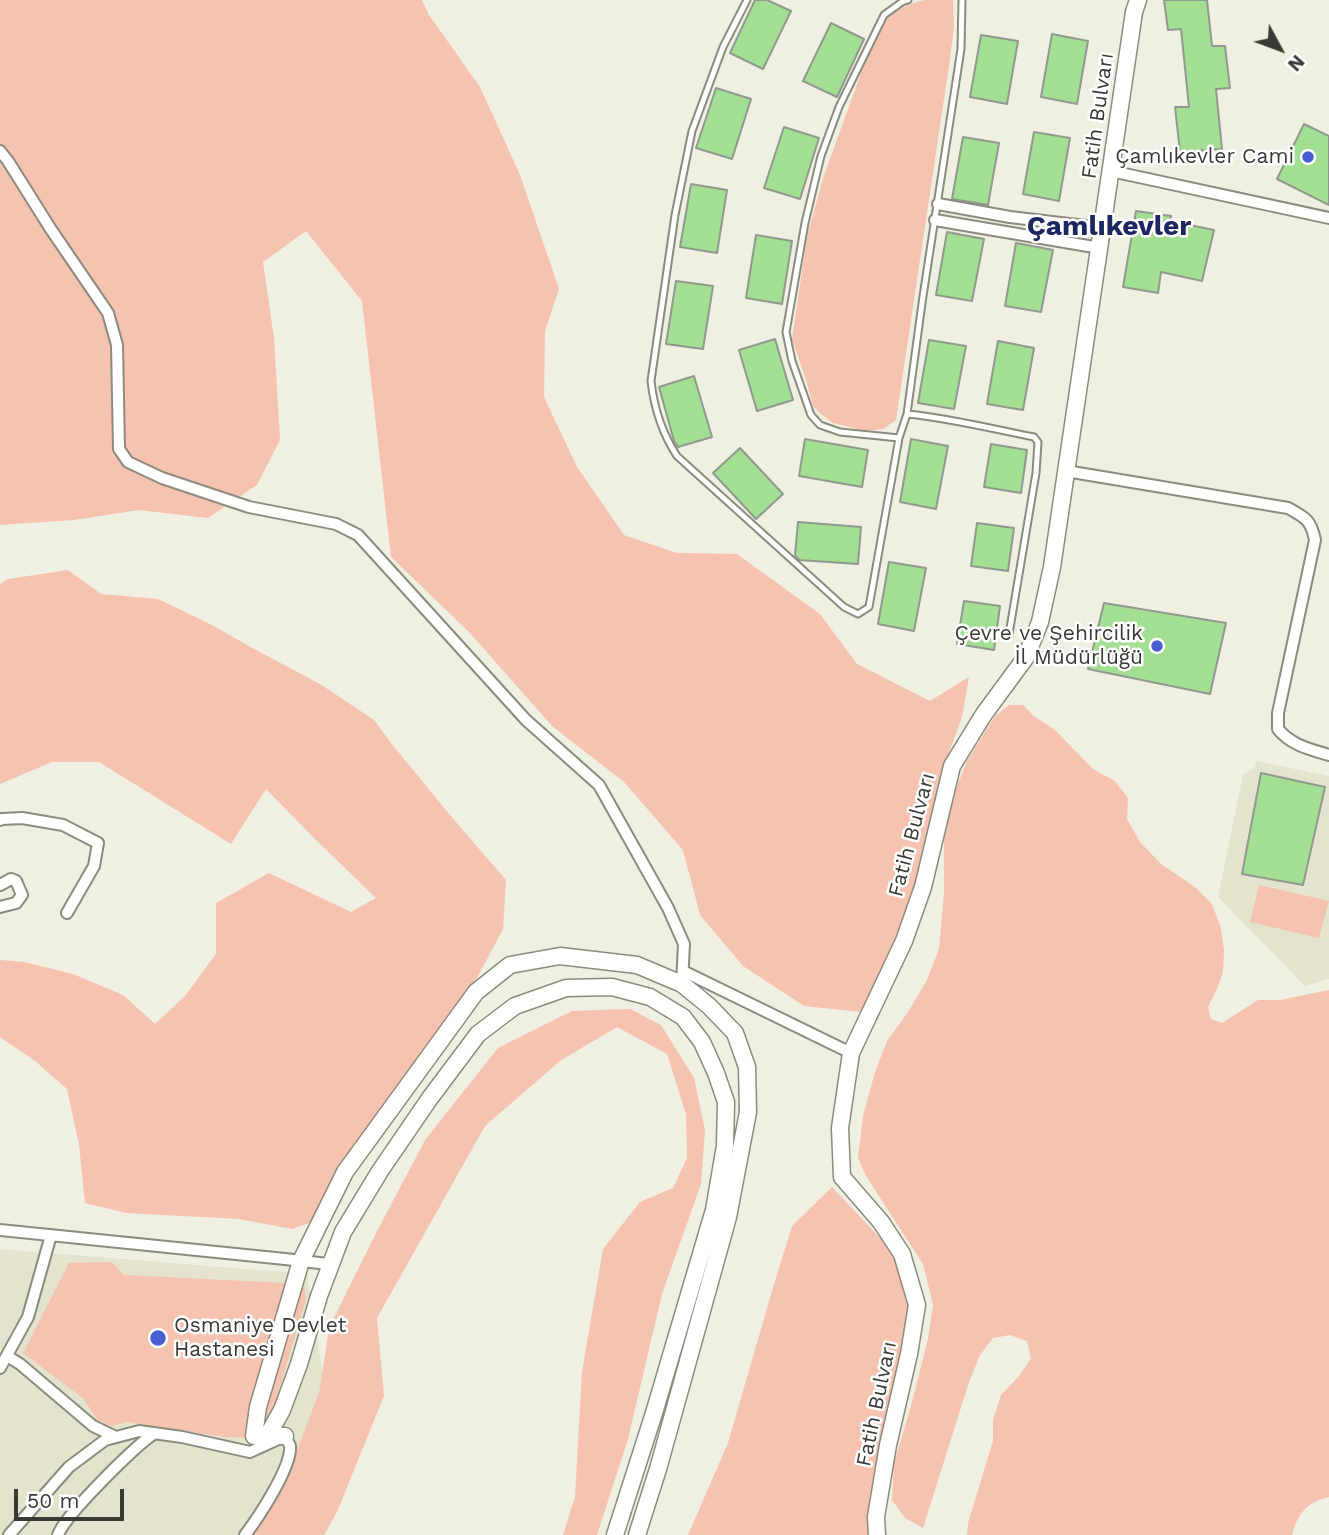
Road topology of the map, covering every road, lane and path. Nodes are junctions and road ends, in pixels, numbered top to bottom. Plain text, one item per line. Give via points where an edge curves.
1 (747, 0) edge
2 (908, 0) edge
3 (962, 0) edge
4 (1134, 4) edge
5 (0, 151) edge
6 (1111, 171) junction
7 (938, 204) junction
8 (1329, 218) edge
9 (934, 220) junction
10 (1103, 228) junction
11 (1100, 248) junction
12 (907, 414) junction
13 (899, 439) junction
14 (1066, 471) junction
15 (1009, 634) dead end
16 (1329, 755) edge
17 (0, 820) edge
18 (0, 885) edge
19 (0, 907) edge
20 (67, 913) dead end
21 (682, 977) junction
22 (851, 1053) junction
23 (0, 1230) edge
24 (51, 1235) junction
25 (301, 1261) junction
26 (329, 1269) junction
27 (7, 1356) junction
28 (0, 1368) edge
29 (155, 1433) junction
30 (285, 1436) junction
31 (116, 1437) junction
32 (19, 1523) junction
33 (9, 1535) edge
34 (25, 1535) edge
35 (58, 1535) edge
36 (245, 1535) edge
37 (615, 1535) edge
38 (637, 1535) edge
39 (877, 1535) edge

1 - 13 lane via 723,47 692,131 651,381 654,406 677,456 844,607 858,614 869,607
2 - 13 lane via 884,15 839,107 805,223 786,332 811,415 820,425
3 - 7 lane via 961,49
4 - 6 street, Fatih Bulvarı
5 - 21 street via 108,313 117,345 119,449 128,462 249,507 336,524 358,535 526,720 599,785 684,944
6 - 8 street
6 - 10 street, Fatih Bulvarı
7 - 9 lane
7 - 10 street
9 - 11 street
9 - 12 lane
10 - 11 street, Fatih Bulvarı
11 - 14 street, Fatih Bulvarı
12 - 13 lane
12 - 15 lane via 936,416 1038,442
14 - 16 street via 1289,508 1305,517 1315,540 1278,729 1287,740
14 - 22 street, Fatih Bulvarı via 1040,622 1026,657 952,766 923,887 904,941
17 - 20 street via 22,818 63,825 98,843 94,866
18 - 19 street via 16,881 22,895 16,903
21 - 22 street
21 - 25 street via 637,965 559,956 510,965 476,992 345,1172
21 - 38 street via 735,1033 747,1067 748,1112 728,1217
22 - 39 street, Fatih Bulvarı via 841,1128 842,1177 902,1254 917,1306 888,1445
23 - 24 street
24 - 25 street
24 - 27 street via 28,1317
25 - 26 street via 328,1264
25 - 30 street via 258,1407 254,1436
26 - 30 street via 299,1364 268,1435
26 - 37 street via 343,1233 430,1098 478,1034 515,1006 566,988 612,987 650,997 683,1017 702,1042 726,1102 725,1146 714,1210
27 - 28 street
27 - 31 street via 93,1426
29 - 30 street via 250,1452
29 - 31 street via 139,1431
29 - 35 street via 110,1473
30 - 36 street via 290,1444 287,1465
31 - 32 street via 69,1467
32 - 33 street
32 - 34 street

